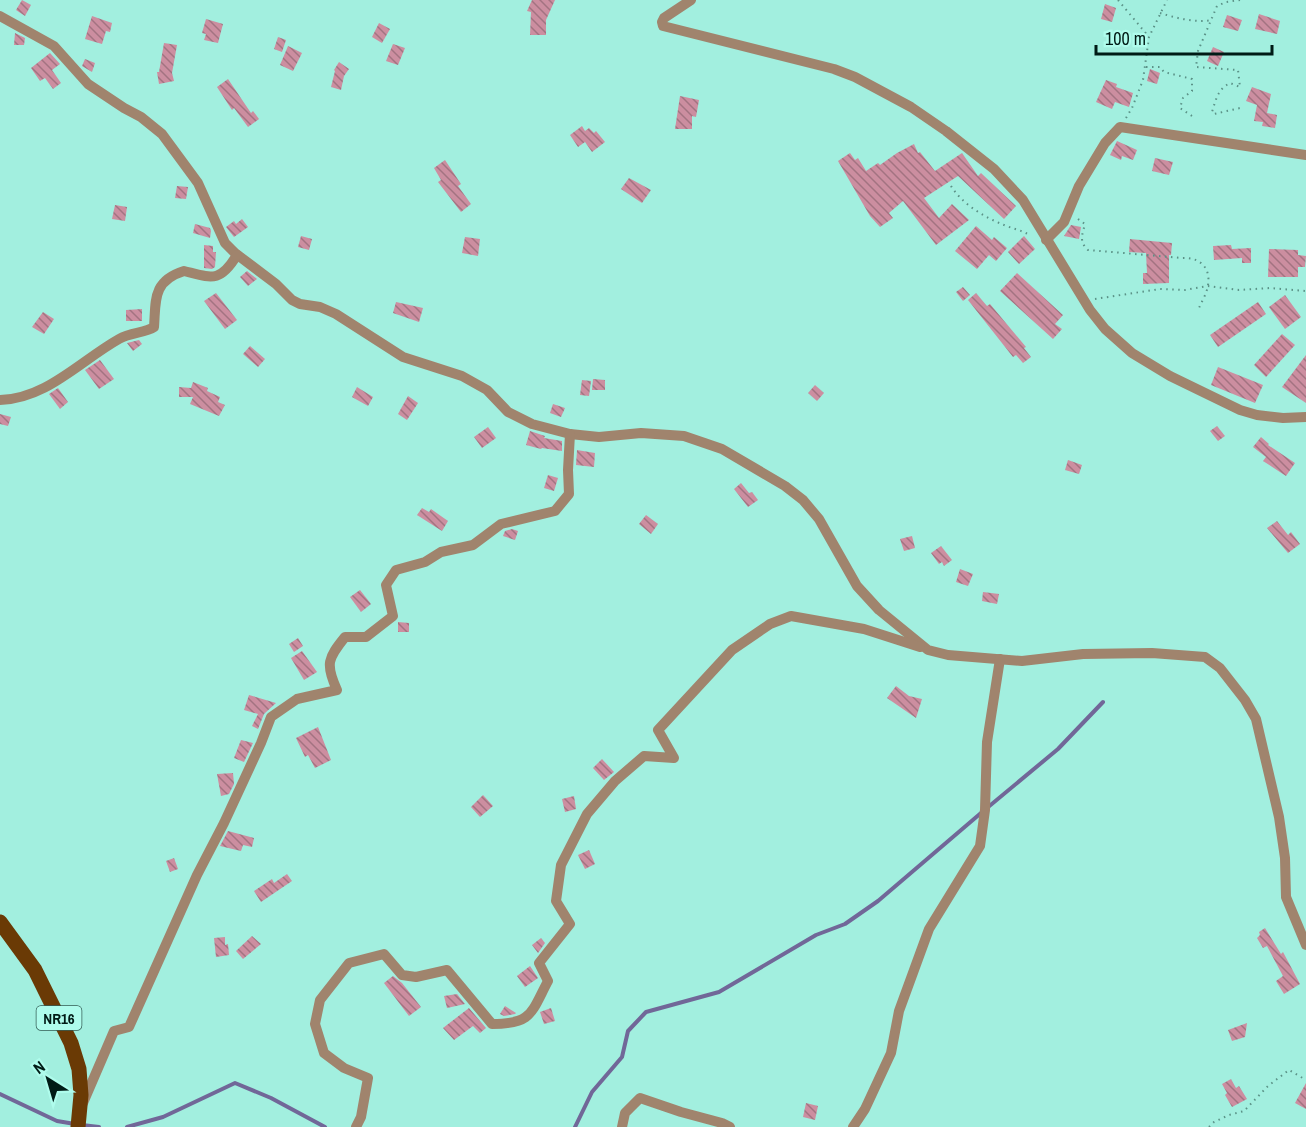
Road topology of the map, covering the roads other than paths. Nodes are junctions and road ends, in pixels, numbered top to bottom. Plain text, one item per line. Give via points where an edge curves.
1 (691, 0) edge
2 (0, 16) edge
3 (1306, 155) edge
4 (1045, 238) junction
5 (237, 255) junction
6 (0, 400) edge
7 (1306, 417) edge
8 (570, 434) junction
9 (928, 650) junction
10 (1000, 659) junction
11 (0, 922) edge
12 (1306, 945) edge
13 (79, 1111) junction
14 (78, 1127) edge
15 (356, 1127) edge
16 (622, 1127) edge
17 (730, 1127) edge
18 (853, 1127) edge

1 - 4 street via 664,18 663,26 838,70 911,107 1004,179 1023,200
2 - 5 street via 54,46 88,84 162,134 198,183 225,243
3 - 4 street via 1120,127 1105,143 1079,186 1064,222
4 - 7 street via 1105,329 1132,353 1240,410 1283,418
5 - 6 street via 216,277 184,272 166,281 157,291 154,327 118,339 30,396
5 - 8 street via 292,300 336,314 403,357 462,376 532,424
8 - 9 street via 684,436 722,449 784,486 819,519 857,586 879,610
8 - 13 street via 569,494 555,511 501,524 473,545 441,552 425,562 396,570 386,585 393,616 366,637 345,637 331,655 329,673 337,690 297,699 271,717 129,1027 114,1030
9 - 10 street
9 - 15 street via 864,629 791,616 770,624 732,650 658,730 674,758 644,756 615,781 587,814 561,865 556,901 570,924 539,963 548,981 530,1015 514,1024 492,1024 447,970 416,977 402,975 384,954 349,963 320,1000 315,1024 324,1053 344,1068 368,1078
10 - 12 street via 1152,653 1205,657 1217,665 1245,700 1259,731 1281,825 1286,897
10 - 18 street via 987,742 980,846 929,929 899,1011 891,1053
11 - 13 main road, NR16 via 35,970 71,1043 79,1069
13 - 14 main road, NR16
16 - 17 street via 625,1113 640,1098

